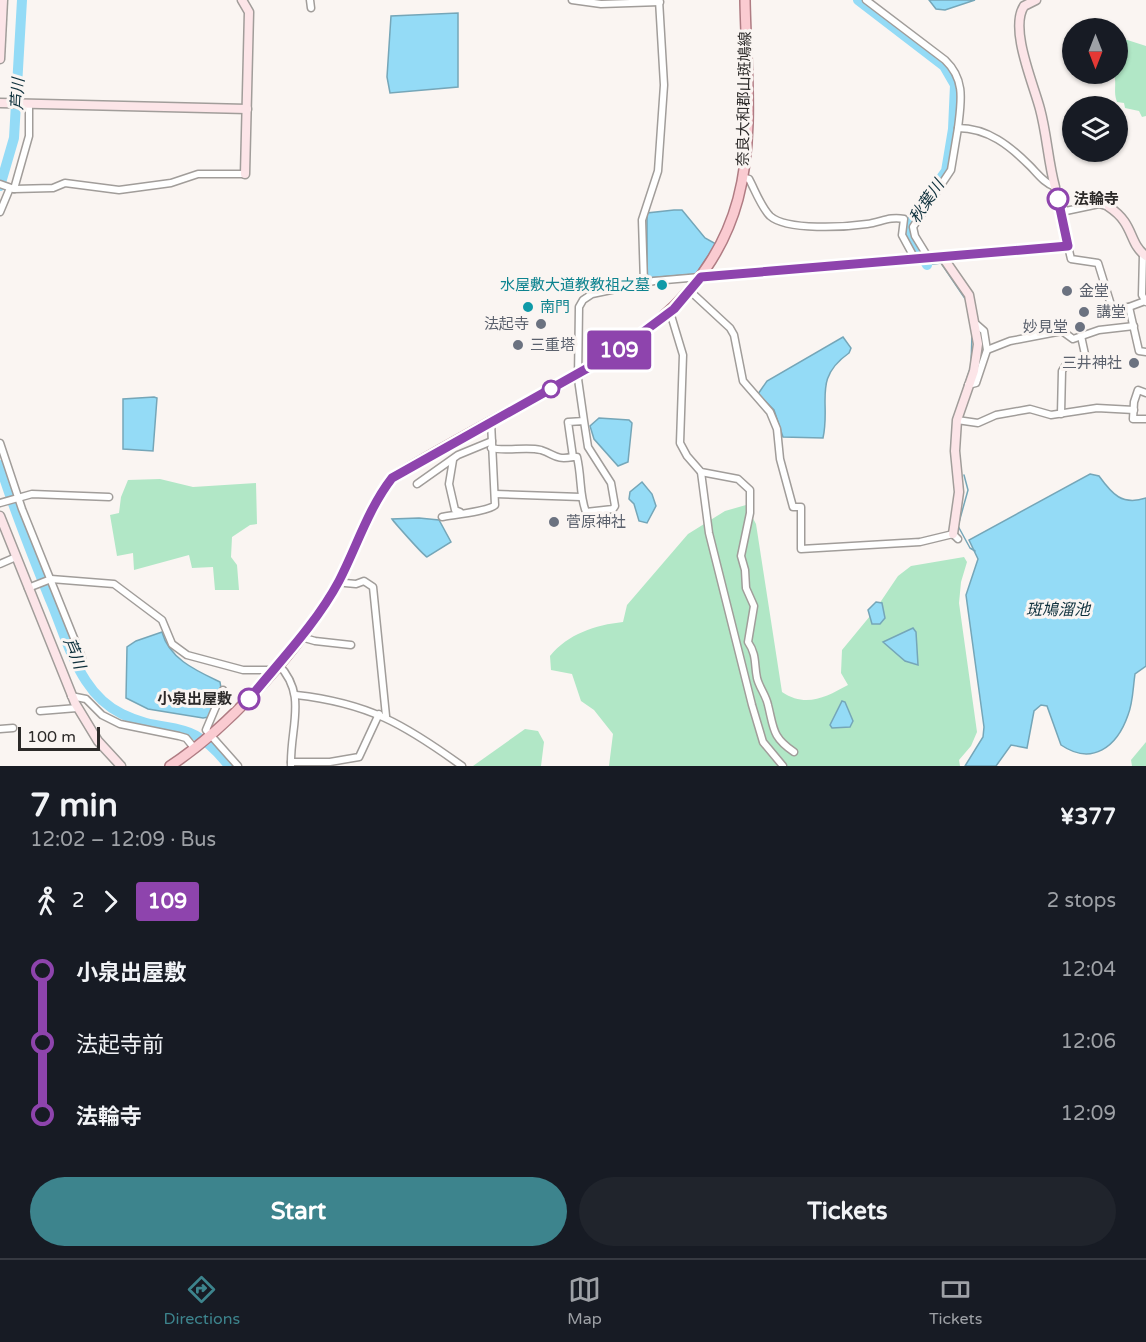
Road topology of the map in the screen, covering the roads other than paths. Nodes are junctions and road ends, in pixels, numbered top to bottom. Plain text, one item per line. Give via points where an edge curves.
1 (3, 0) edge
2 (242, 0) edge
3 (309, 0) edge
4 (572, 0) edge
5 (744, 0) edge
6 (866, 0) edge
7 (1036, 0) edge
8 (659, 1) edge
9 (311, 8) dead end
10 (0, 42) edge
11 (0, 59) edge
12 (0, 103) edge
13 (26, 104) junction
14 (247, 109) junction
15 (958, 128) junction
16 (245, 174) joint
17 (742, 177) junction
18 (0, 184) edge
19 (1055, 187) junction
20 (11, 188) junction
21 (1109, 207) joint
22 (0, 212) edge
23 (1061, 212) junction
24 (1068, 246) junction
25 (942, 256) junction
26 (1145, 256) edge
27 (921, 258) junction
28 (701, 277) junction
29 (644, 283) junction
30 (690, 291) junction
31 (1145, 301) edge
32 (1129, 307) junction
33 (669, 312) junction
34 (976, 324) junction
35 (1134, 326) junction
36 (1081, 336) junction
37 (987, 350) junction
38 (1146, 352) edge
39 (579, 374) junction
40 (968, 385) junction
41 (1146, 393) edge
42 (1134, 410) junction
43 (1062, 414) junction
44 (1146, 419) edge
45 (957, 420) junction
46 (584, 421) junction
47 (491, 422) junction
48 (0, 443) edge
49 (492, 444) junction
50 (573, 458) junction
51 (453, 459) junction
52 (701, 472) junction
53 (417, 484) dead end
54 (495, 494) junction
55 (18, 496) junction
56 (109, 496) dead end
57 (581, 497) junction
58 (0, 503) edge
59 (460, 512) junction
60 (0, 516) edge
61 (442, 517) dead end
62 (956, 536) joint
63 (16, 557) junction
64 (0, 564) edge
65 (51, 579) junction
66 (345, 583) dead end
67 (28, 588) junction
68 (300, 636) junction
69 (351, 645) dead end
70 (82, 658) dead end
71 (275, 667) junction
72 (223, 690) dead end
73 (296, 694) junction
74 (71, 696) junction
75 (77, 708) junction
76 (40, 711) dead end
77 (383, 715) junction
78 (0, 729) edge
79 (210, 736) junction
80 (11, 737) dead end
81 (197, 747) junction
82 (794, 752) dead end
83 (291, 764) edge
84 (121, 766) edge
85 (170, 766) edge
86 (238, 766) edge
87 (462, 766) edge
88 (783, 766) edge

1 - 10 street
2 - 14 street via 249,12
3 - 9 street
4 - 8 street via 601,4
5 - 17 main road, 奈良大和郡山斑鳩線 via 747,88
6 - 15 street via 953,69 962,91
7 - 19 street via 1024,6 1020,22 1027,73 1041,110
8 - 29 street via 664,85 658,171 642,220
10 - 11 street
12 - 13 street
13 - 14 street
13 - 20 street via 29,136
14 - 16 street
15 - 19 street via 988,133
15 - 27 street via 951,170 913,227
16 - 20 street via 198,174 171,183 119,190 65,183 53,188
17 - 27 street via 749,179 768,214 789,223 828,227 863,225 893,217 904,219 902,235
17 - 28 main road, 奈良大和郡山斑鳩線 via 730,221
18 - 20 street
19 - 23 street
20 - 22 street
21 - 23 street via 1099,204
21 - 26 street via 1127,223
23 - 24 street
24 - 25 street
24 - 32 street via 1071,259 1098,263 1112,308
25 - 27 street
25 - 34 street via 969,295
26 - 31 street
27 - 28 street
28 - 29 street
28 - 30 main road, 奈良大和郡山斑鳩線
29 - 39 street via 592,294 580,303
30 - 33 main road, 奈良大和郡山斑鳩線
30 - 62 street via 734,335 742,381 773,419 793,507 801,507 801,549
31 - 32 street
32 - 35 street
33 - 39 main road, 奈良大和郡山斑鳩線 via 618,351
33 - 52 street via 683,355 680,443
34 - 37 street via 984,331
34 - 40 street via 978,356
35 - 36 street
35 - 38 street via 1139,351
36 - 37 street via 1073,339 1062,331 1025,337
36 - 43 street via 1086,359 1065,366 1062,371
37 - 40 street via 976,383
39 - 46 street
39 - 47 main road, 奈良大和郡山斑鳩線
40 - 45 street
41 - 42 street via 1138,390
42 - 43 street via 1097,408
42 - 44 street via 1134,419
43 - 45 street via 1030,409 996,415 978,423
45 - 62 street
46 - 50 street via 568,422
46 - 57 street via 588,447 611,483 615,506 588,514
47 - 49 street
47 - 68 main road, 奈良大和郡山斑鳩線 via 392,478 374,501 339,582
48 - 55 street
49 - 50 street via 545,452 555,458
49 - 51 street
49 - 54 street
50 - 57 street via 576,457 580,473
51 - 53 street
51 - 59 street via 449,484 454,506
52 - 82 street via 738,479 750,490 750,513 741,556 746,588 754,606 748,642 755,652 757,678 768,703 771,728 782,744
52 - 88 street via 709,533 752,705 763,742
54 - 57 street
54 - 59 street via 491,509
55 - 56 street
55 - 58 street
55 - 65 street
59 - 61 street
60 - 63 street
63 - 64 street
63 - 67 street
65 - 67 street
65 - 70 street
65 - 71 street via 114,584 162,620 172,644 187,656 243,670
66 - 77 street via 364,581 373,587
67 - 74 street
68 - 69 street
68 - 71 main road, 奈良大和郡山斑鳩線
71 - 73 street via 291,677
71 - 79 main road, 奈良大和郡山斑鳩線
72 - 79 street via 206,730
73 - 77 street via 330,699
73 - 83 street
74 - 75 street
74 - 81 street via 86,699 113,722 186,738
75 - 76 street
75 - 84 street via 98,741
77 - 83 street via 359,757
77 - 87 street
78 - 80 street via 11,728
79 - 81 main road, 奈良大和郡山斑鳩線
79 - 86 street
81 - 85 main road, 奈良大和郡山斑鳩線

